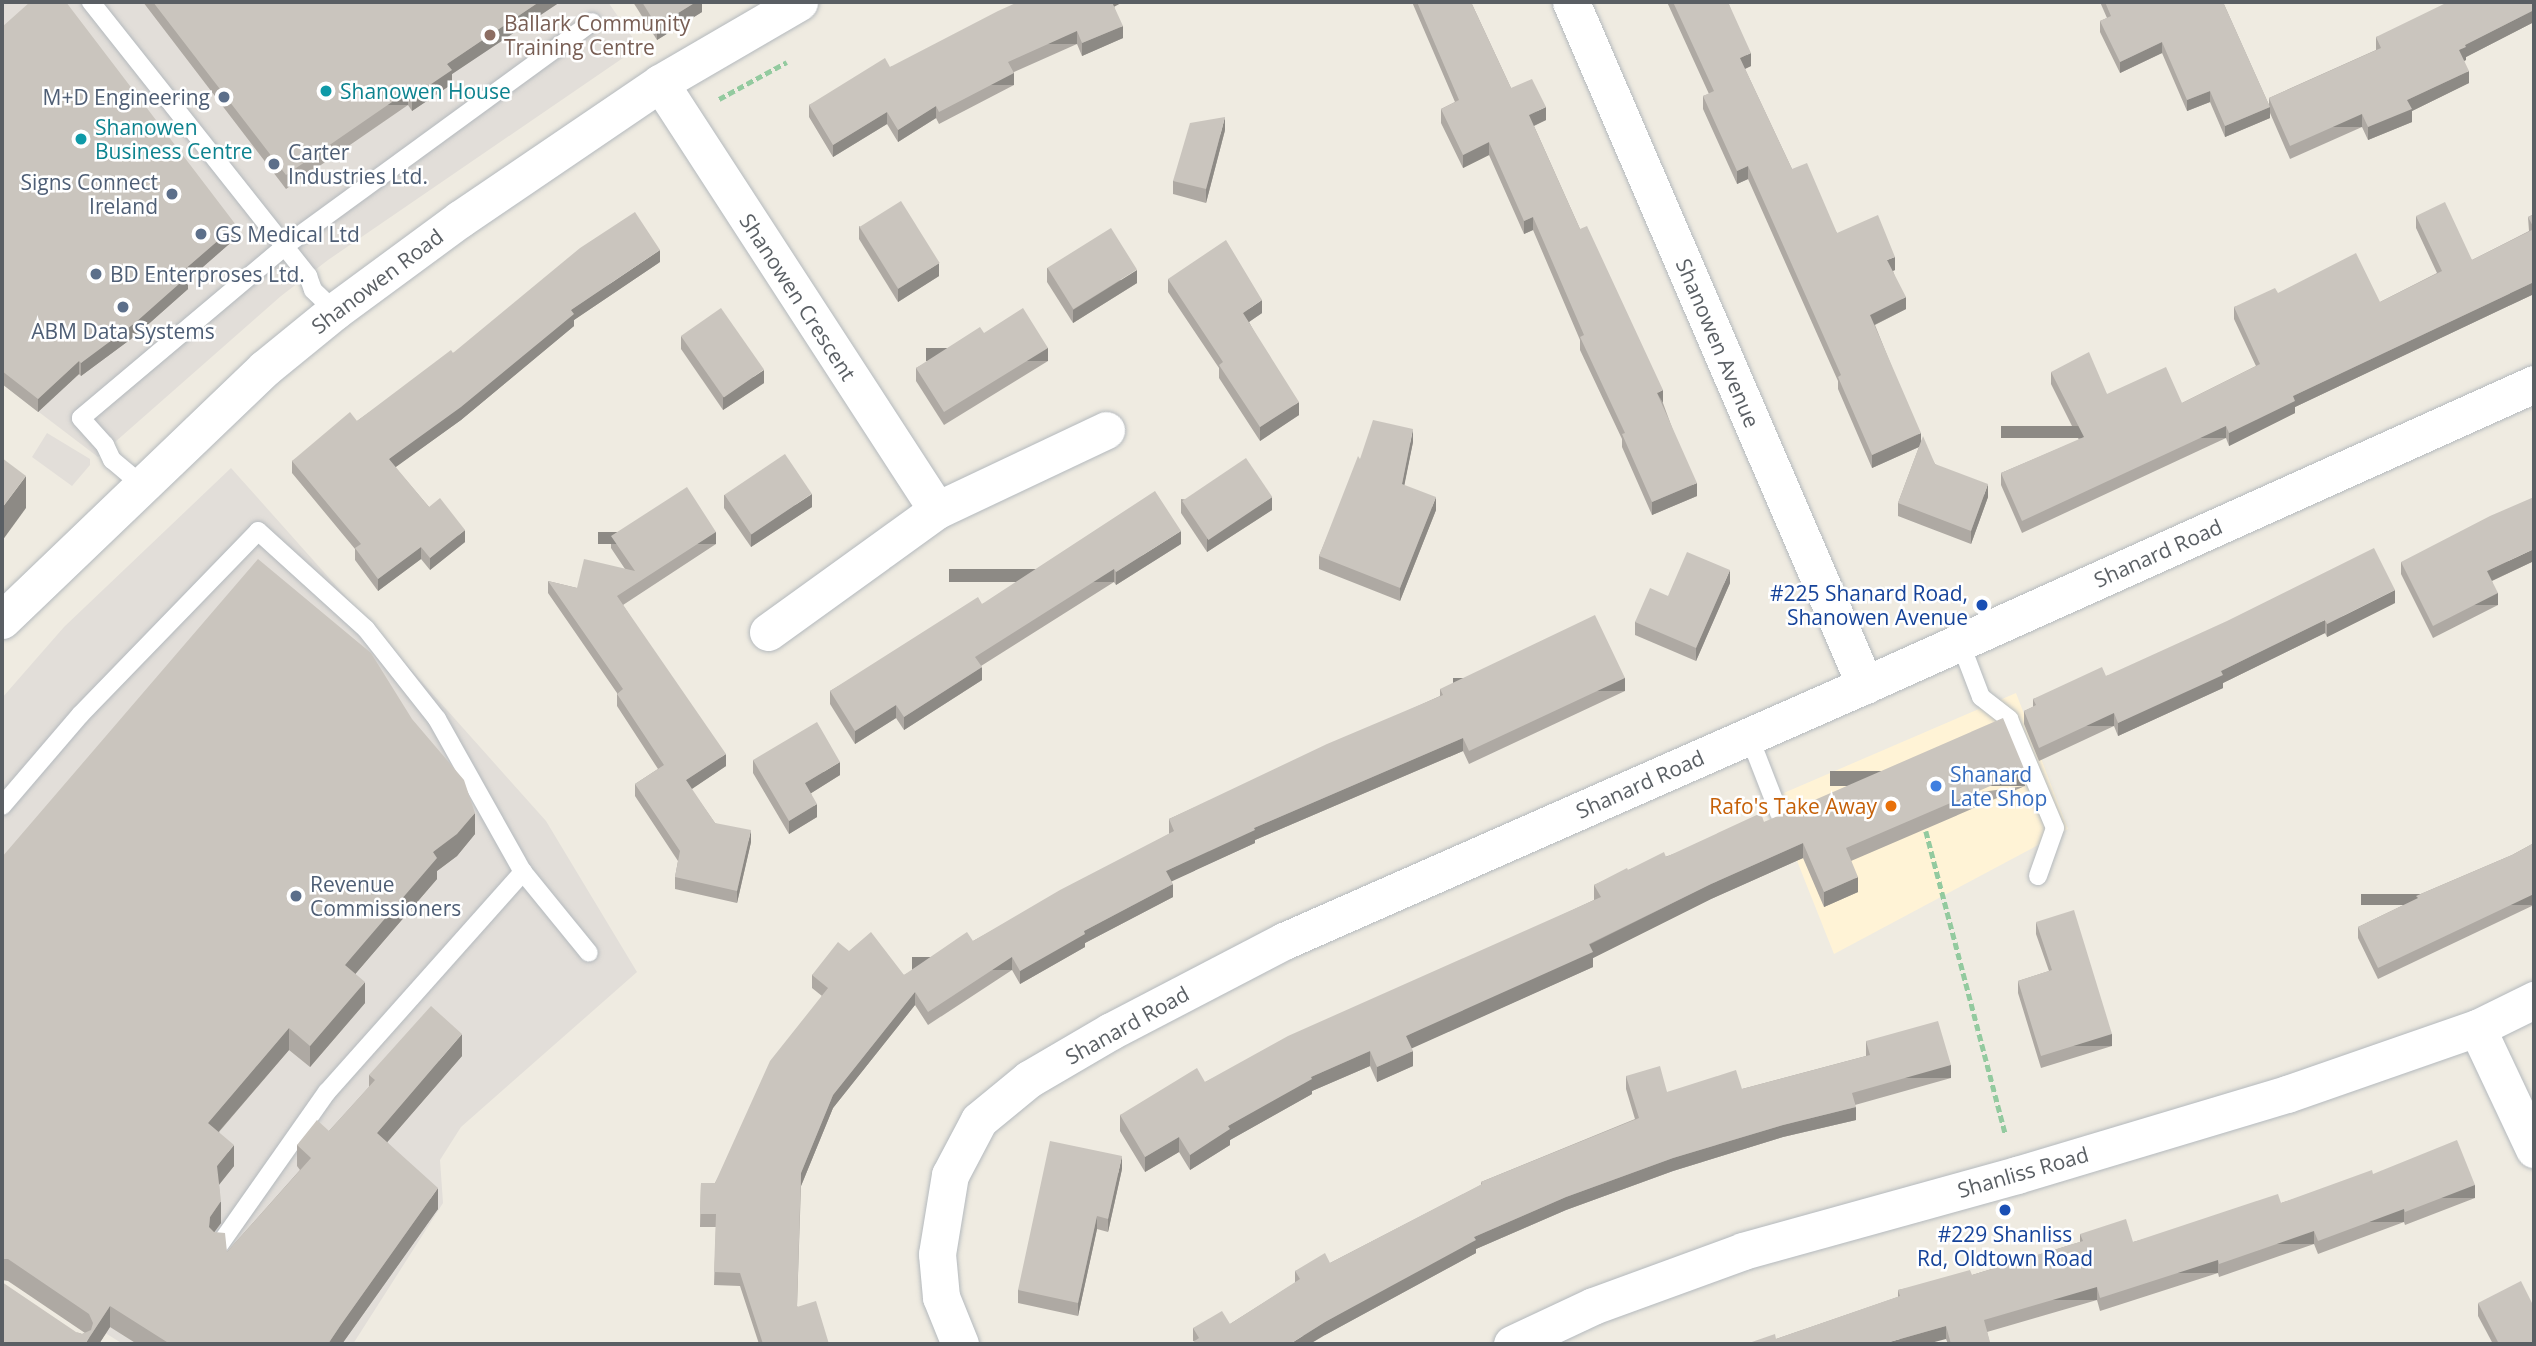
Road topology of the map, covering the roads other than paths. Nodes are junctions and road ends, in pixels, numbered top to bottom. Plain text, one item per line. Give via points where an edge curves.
1 (91, 2) edge
2 (799, 2) edge
3 (1571, 2) edge
4 (592, 22) dead end
5 (660, 83) junction
6 (285, 246) junction
7 (335, 311) junction
8 (2534, 384) edge
9 (1106, 430) dead end
10 (142, 485) junction
11 (937, 510) junction
12 (2, 620) edge
13 (768, 632) dead end
14 (1960, 642) junction
15 (1865, 685) junction
16 (1749, 736) junction
17 (2, 806) edge
18 (1779, 813) edge
19 (523, 872) junction
20 (2038, 876) dead end
21 (589, 953) dead end
22 (2534, 1000) edge
23 (2477, 1028) junction
24 (2534, 1149) edge
25 (220, 1244) edge
26 (960, 1344) edge
27 (1512, 1344) edge

1 - 6 lane
2 - 5 street, Shanowen Road
3 - 15 street, Shanowen Avenue
4 - 6 lane
5 - 7 street, Shanowen Road via 460,219
5 - 11 street, Shanowen Crescent
6 - 7 lane via 313,290
6 - 10 lane via 81,418 112,460
7 - 10 street, Shanowen Road via 265,368
8 - 14 street, Shanard Road
9 - 11 street
10 - 12 street, Shanowen Road
11 - 13 street
14 - 15 street, Shanard Road
14 - 20 lane via 1981,698 2009,719 2055,828
15 - 16 street, Shanard Road
16 - 18 lane
16 - 26 street, Shanard Road via 1284,941 1029,1079 979,1120 950,1175 937,1254 941,1297
17 - 19 lane via 80,715 258,531 366,629 437,719
19 - 21 lane
19 - 25 lane via 327,1092
22 - 23 street, Shanliss Road
23 - 24 street
23 - 27 street, Shanliss Road via 2222,1113 1743,1251 1593,1306

